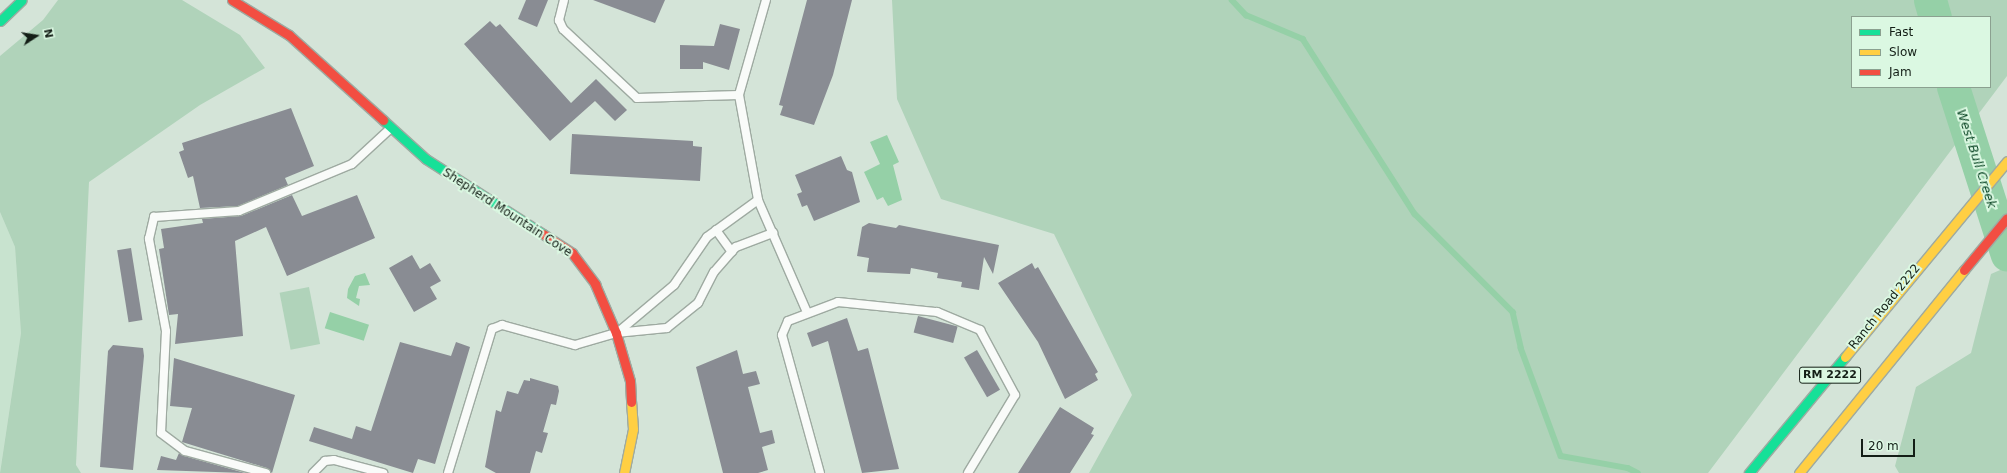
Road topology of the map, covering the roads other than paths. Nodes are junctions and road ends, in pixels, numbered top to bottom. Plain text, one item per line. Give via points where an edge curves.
1 (22, 0) edge
2 (232, 0) edge
3 (564, 0) edge
4 (766, 0) edge
5 (0, 21) edge
6 (739, 95) junction
7 (392, 128) junction
8 (2007, 161) edge
9 (758, 200) junction
10 (2007, 218) edge
11 (716, 230) junction
12 (773, 233) junction
13 (732, 252) junction
14 (806, 312) junction
15 (616, 333) junction
16 (266, 473) edge
17 (313, 473) edge
18 (383, 473) edge
19 (448, 473) edge
20 (624, 473) edge
21 (820, 473) edge
22 (968, 473) edge
23 (1749, 473) edge
24 (1799, 473) edge

1 - 5 main road
2 - 7 main road, Shepherd Mountain Cove via 289,35
3 - 6 lane via 559,20 563,29 637,98
4 - 6 lane
6 - 9 lane
7 - 15 main road, Shepherd Mountain Cove via 426,159 572,253 595,284
7 - 16 lane via 352,164 239,211 154,217 149,239 166,331 161,433 185,451
8 - 23 main road, Ranch Road 2222 / RM 2222
9 - 11 lane
9 - 12 lane
10 - 24 main road, RM 2222
11 - 13 lane
11 - 15 lane via 707,237 674,285
12 - 13 lane
12 - 14 lane
13 - 15 lane via 714,272 698,303 667,328
14 - 21 lane via 788,321 782,336
14 - 22 lane via 838,302 885,304 937,312 980,330 1015,395
15 - 19 lane via 575,345 502,325 492,329
15 - 20 main road, Shepherd Mountain Cove via 630,381 632,429
17 - 18 lane via 325,461 334,460

